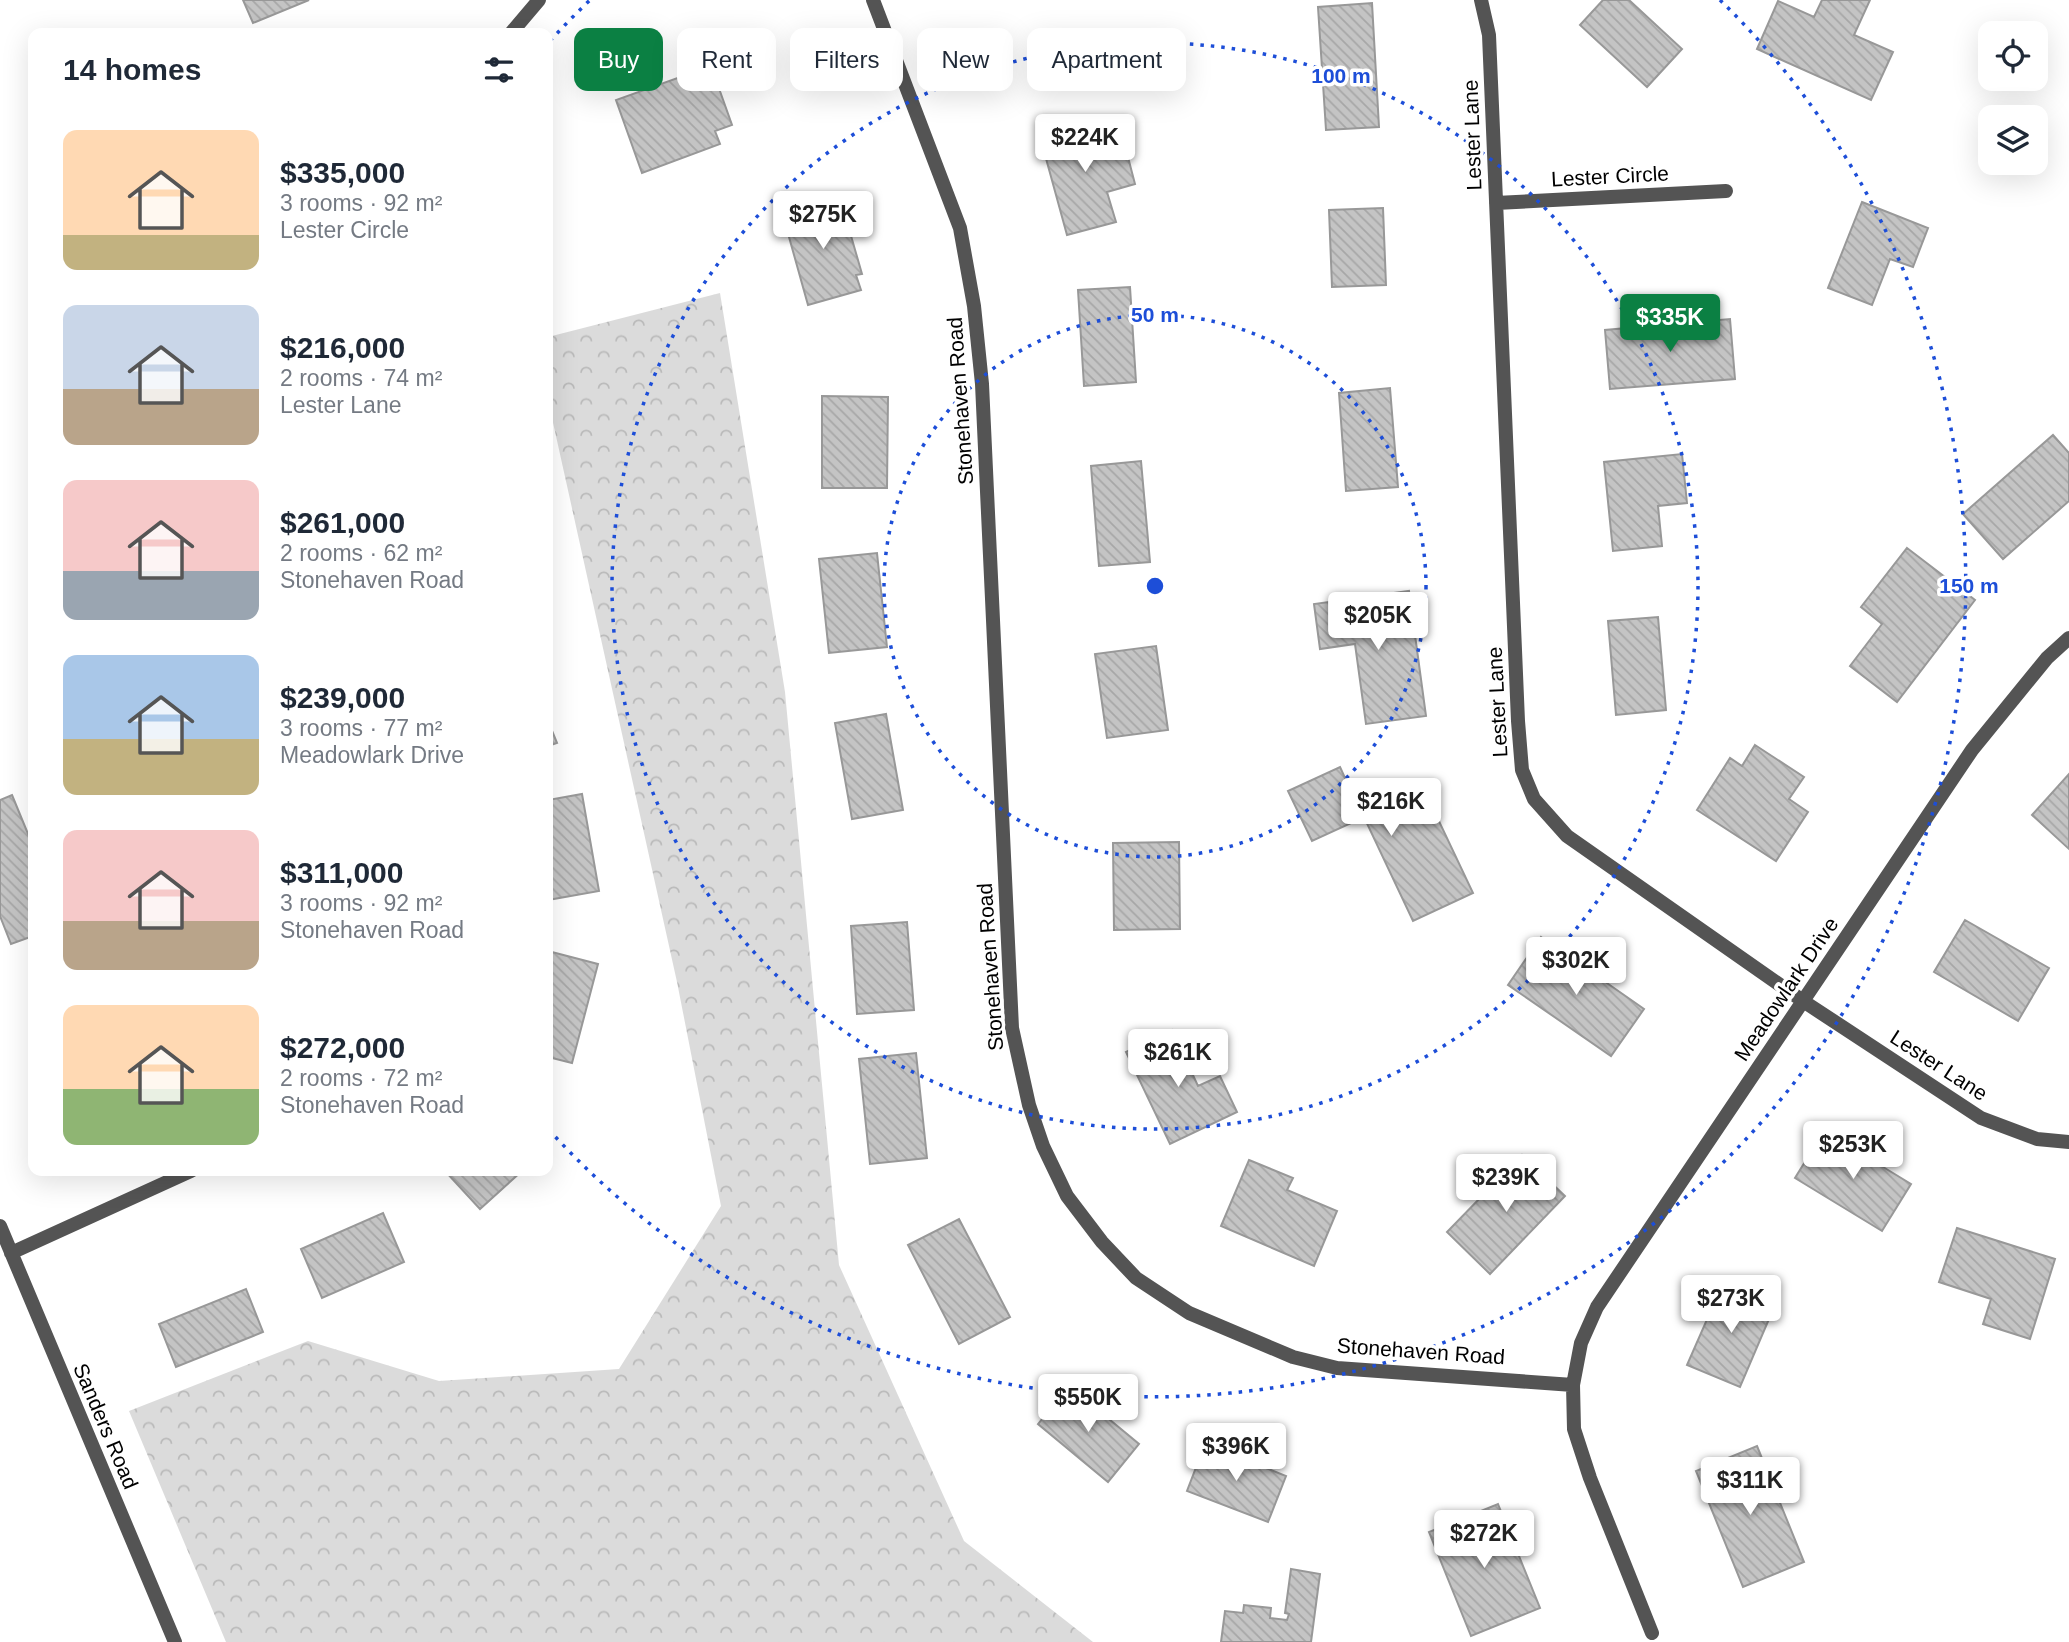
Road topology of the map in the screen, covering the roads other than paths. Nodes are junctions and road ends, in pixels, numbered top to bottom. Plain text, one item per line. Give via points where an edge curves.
1 (539, 0) edge
2 (873, 0) edge
3 (1481, 0) edge
4 (515, 28) edge
5 (1726, 191) dead end
6 (1496, 203) junction
7 (2069, 638) edge
8 (1803, 1001) junction
9 (2069, 1142) edge
10 (180, 1176) edge
11 (0, 1226) edge
12 (11, 1253) junction
13 (1573, 1385) junction
14 (1652, 1633) dead end
15 (175, 1642) edge

1 - 4 street
2 - 13 street, Stonehaven Road via 960,228 974,306 982,384 1012,1028 1029,1105 1067,1196 1136,1278 1189,1313 1293,1357 1337,1368
3 - 6 street, Lester Lane via 1489,35
5 - 6 street, Lester Circle
6 - 8 street, Lester Lane via 1522,770 1534,799 1567,836
7 - 8 street, Meadowlark Drive via 2047,658 1972,750
8 - 9 street, Lester Lane via 1982,1118 2037,1139
8 - 13 street, Meadowlark Drive via 1597,1307 1581,1343
10 - 12 street
11 - 12 street, Sanders Road
12 - 15 street, Sanders Road
13 - 14 street via 1574,1429

